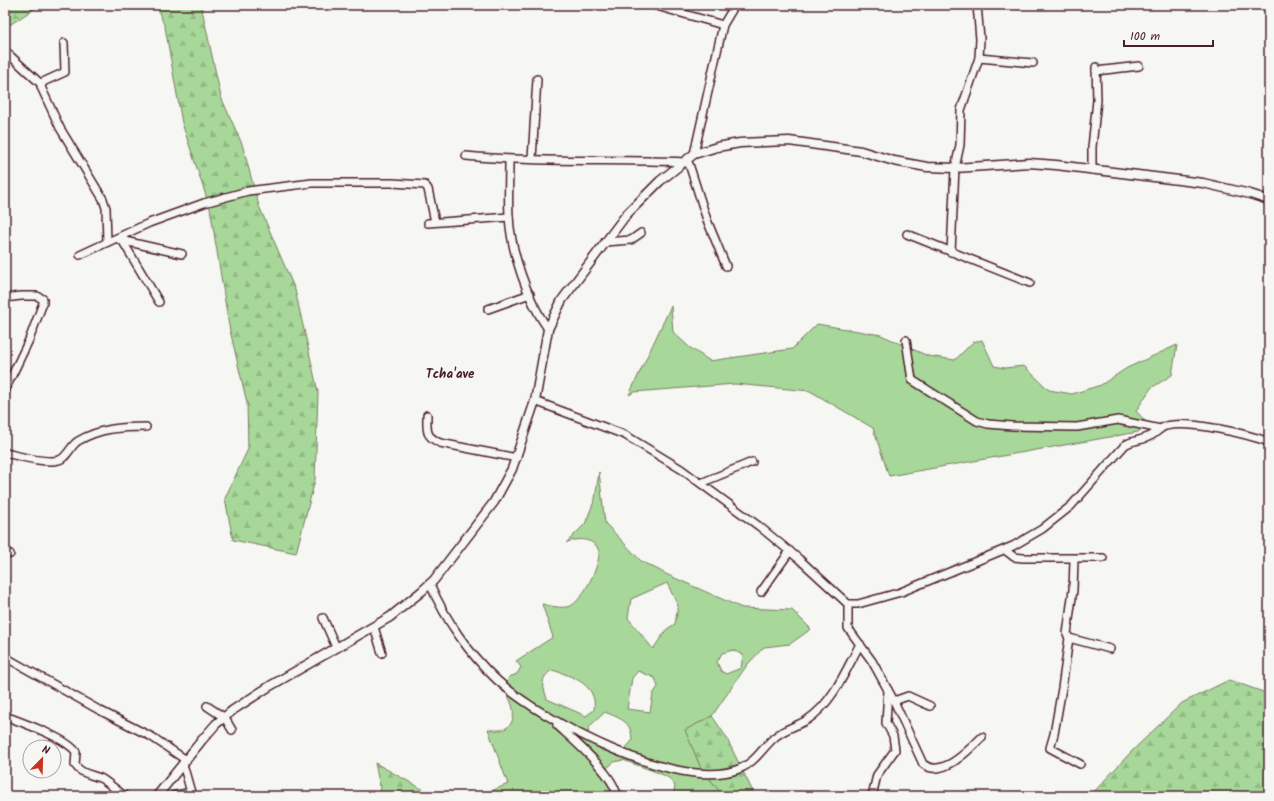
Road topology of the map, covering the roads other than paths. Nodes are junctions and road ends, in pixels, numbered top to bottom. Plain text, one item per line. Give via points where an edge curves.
1 (653, 5) edge
2 (735, 5) edge
3 (977, 5) edge
4 (723, 25) junction
5 (64, 43) dead end
6 (5, 51) edge
7 (979, 58) junction
8 (1033, 63) dead end
9 (1139, 66) dead end
10 (537, 79) dead end
11 (41, 84) junction
12 (694, 154) junction
13 (466, 156) dead end
14 (532, 159) junction
15 (509, 160) junction
16 (684, 162) junction
17 (955, 168) junction
18 (1092, 170) junction
19 (1269, 200) edge
20 (509, 217) junction
21 (641, 233) dead end
22 (907, 234) dead end
23 (119, 240) junction
24 (107, 242) junction
25 (605, 242) junction
26 (951, 252) junction
27 (182, 254) dead end
28 (80, 255) dead end
29 (726, 266) dead end
30 (1030, 283) dead end
31 (530, 294) junction
32 (5, 298) edge
33 (158, 302) dead end
34 (488, 308) dead end
35 (548, 329) junction
36 (906, 340) dead end
37 (5, 390) edge
38 (535, 401) junction
39 (427, 415) dead end
40 (146, 427) dead end
41 (1160, 428) junction
42 (1269, 442) edge
43 (5, 453) edge
44 (517, 458) junction
45 (752, 462) dead end
46 (701, 483) junction
47 (1005, 550) junction
48 (790, 551) junction
49 (1103, 558) dead end
50 (1074, 560) junction
51 (430, 584) junction
52 (761, 592) dead end
53 (848, 604) junction
54 (323, 618) dead end
55 (374, 626) junction
56 (1069, 638) junction
57 (860, 644) junction
58 (336, 647) junction
59 (1110, 649) dead end
60 (382, 653) dead end
61 (5, 657) edge
62 (888, 690) junction
63 (894, 701) junction
64 (207, 706) dead end
65 (930, 706) dead end
66 (5, 716) edge
67 (225, 718) junction
68 (551, 719) junction
69 (232, 730) dead end
70 (982, 736) dead end
71 (184, 762) junction
72 (1080, 764) dead end
73 (191, 794) edge
74 (125, 796) edge
75 (157, 796) edge
76 (172, 796) edge
77 (617, 796) edge
78 (872, 796) edge

1 - 4 street
2 - 4 street
3 - 7 street
4 - 12 street
5 - 11 street via 65,72
6 - 11 street
7 - 8 street
7 - 17 street via 961,110 960,145
9 - 18 street via 1096,69 1097,100
10 - 14 street
11 - 24 street via 49,108 103,199 106,208
12 - 16 street
12 - 17 street via 740,143 789,141 861,151 901,162
13 - 15 street
14 - 15 street
14 - 16 street
15 - 20 street
16 - 25 street via 644,195
16 - 29 street via 691,168 707,220
17 - 18 street via 1029,163
17 - 26 street
18 - 19 street via 1203,183
20 - 23 street via 432,222 428,189 425,185 312,183 230,195 149,224
20 - 31 street via 521,272
21 - 25 street via 631,240
22 - 26 street
23 - 24 street
23 - 27 street
23 - 33 street
24 - 28 street
25 - 35 street via 562,300
26 - 30 street
31 - 34 street
31 - 35 street
32 - 37 street via 37,296 43,302 29,340
35 - 38 street
36 - 41 street via 912,380 977,421 1012,426 1078,427 1118,420
38 - 44 street
38 - 46 street via 625,435
39 - 44 street via 428,434 431,439
40 - 43 street via 113,428 96,433 78,441 58,461
41 - 42 street via 1186,425 1228,431
41 - 47 street via 1149,437 1125,445 1071,506 1042,529
44 - 51 street via 494,502
45 - 46 street
46 - 48 street
47 - 50 street via 1014,557
47 - 53 street via 901,592 858,604
48 - 52 street
48 - 53 street
49 - 50 street
50 - 56 street via 1067,634
51 - 55 street
51 - 68 street via 456,631 478,660 498,681
53 - 57 street via 848,628
54 - 58 street
55 - 58 street
55 - 60 street
56 - 59 street
56 - 72 street via 1058,715 1050,748
57 - 62 street
57 - 68 street via 825,705 808,720 775,737 748,764 730,771 680,771 655,765 598,742
58 - 67 street via 252,697
61 - 71 street via 152,737
62 - 63 street
62 - 78 street via 886,724 893,736 895,750 877,775
63 - 65 street via 908,696
63 - 70 street via 916,751 927,767 942,767 963,754
64 - 67 street
66 - 74 street via 26,723 68,744 76,752 77,768 87,775 103,780
67 - 69 street
67 - 71 street via 216,724
68 - 77 street via 600,768 616,790
71 - 73 street
71 - 75 street
73 - 76 street

